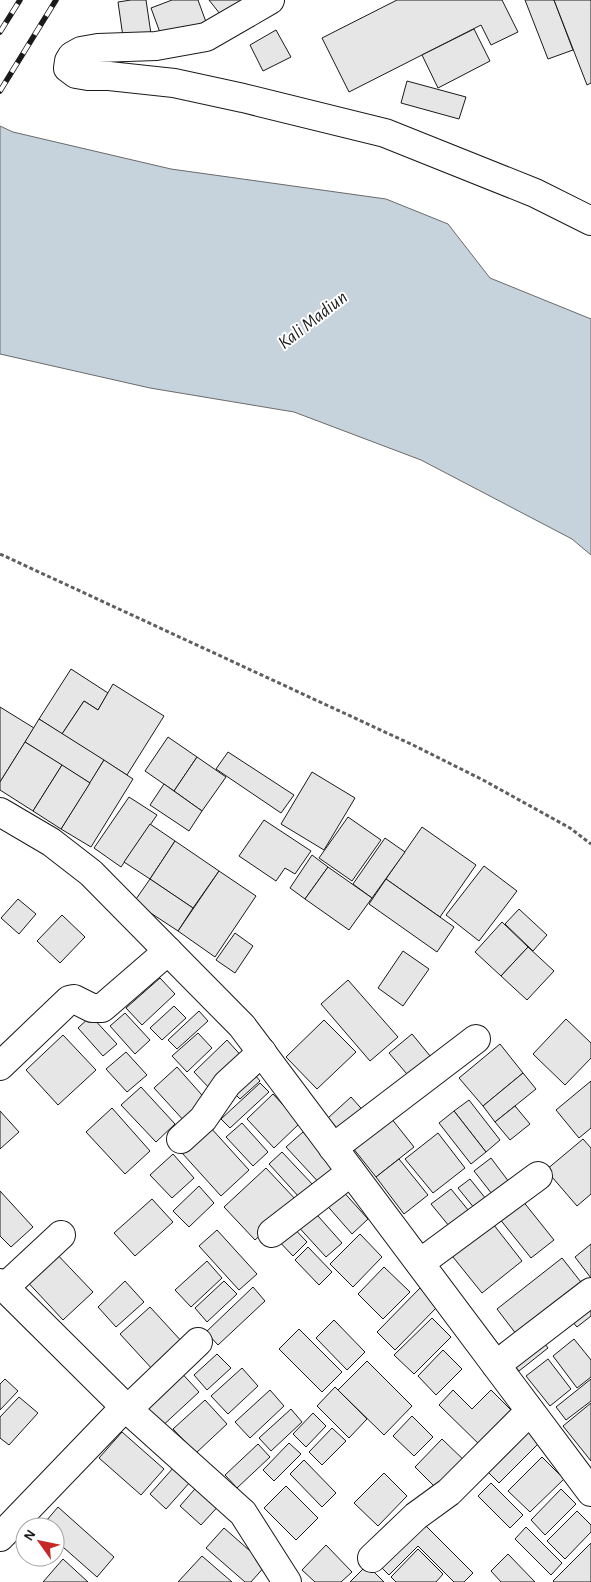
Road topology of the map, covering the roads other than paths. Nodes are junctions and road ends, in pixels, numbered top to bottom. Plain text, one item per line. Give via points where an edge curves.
1 (270, 0) edge
2 (591, 221) edge
3 (0, 812) edge
4 (168, 951) junction
5 (476, 1039) dead end
6 (262, 1052) junction
7 (0, 1066) edge
8 (181, 1139) dead end
9 (333, 1148) junction
10 (351, 1172) junction
11 (538, 1176) dead end
12 (272, 1233) dead end
13 (60, 1236) dead end
14 (420, 1263) junction
15 (2, 1285) edge
16 (591, 1292) edge
17 (198, 1342) dead end
18 (496, 1365) junction
19 (127, 1408) junction
20 (530, 1411) junction
21 (591, 1492) edge
22 (0, 1537) edge
23 (372, 1558) dead end
24 (287, 1582) edge

1 - 2 street via 206,37 156,46 81,51 72,56 68,68 76,74 88,76 174,83 385,133 535,193
3 - 4 street via 51,842 91,873
4 - 6 street via 242,1026
4 - 7 street via 102,1008 69,1000
5 - 9 street
6 - 8 street via 227,1084 203,1119
6 - 9 street
9 - 10 street
10 - 12 street
10 - 14 street
11 - 14 street
13 - 15 street
14 - 18 street
15 - 19 street
16 - 18 street
17 - 19 street
18 - 20 street
19 - 22 street
19 - 24 street via 242,1513
20 - 21 street
20 - 23 street via 449,1492 416,1516

